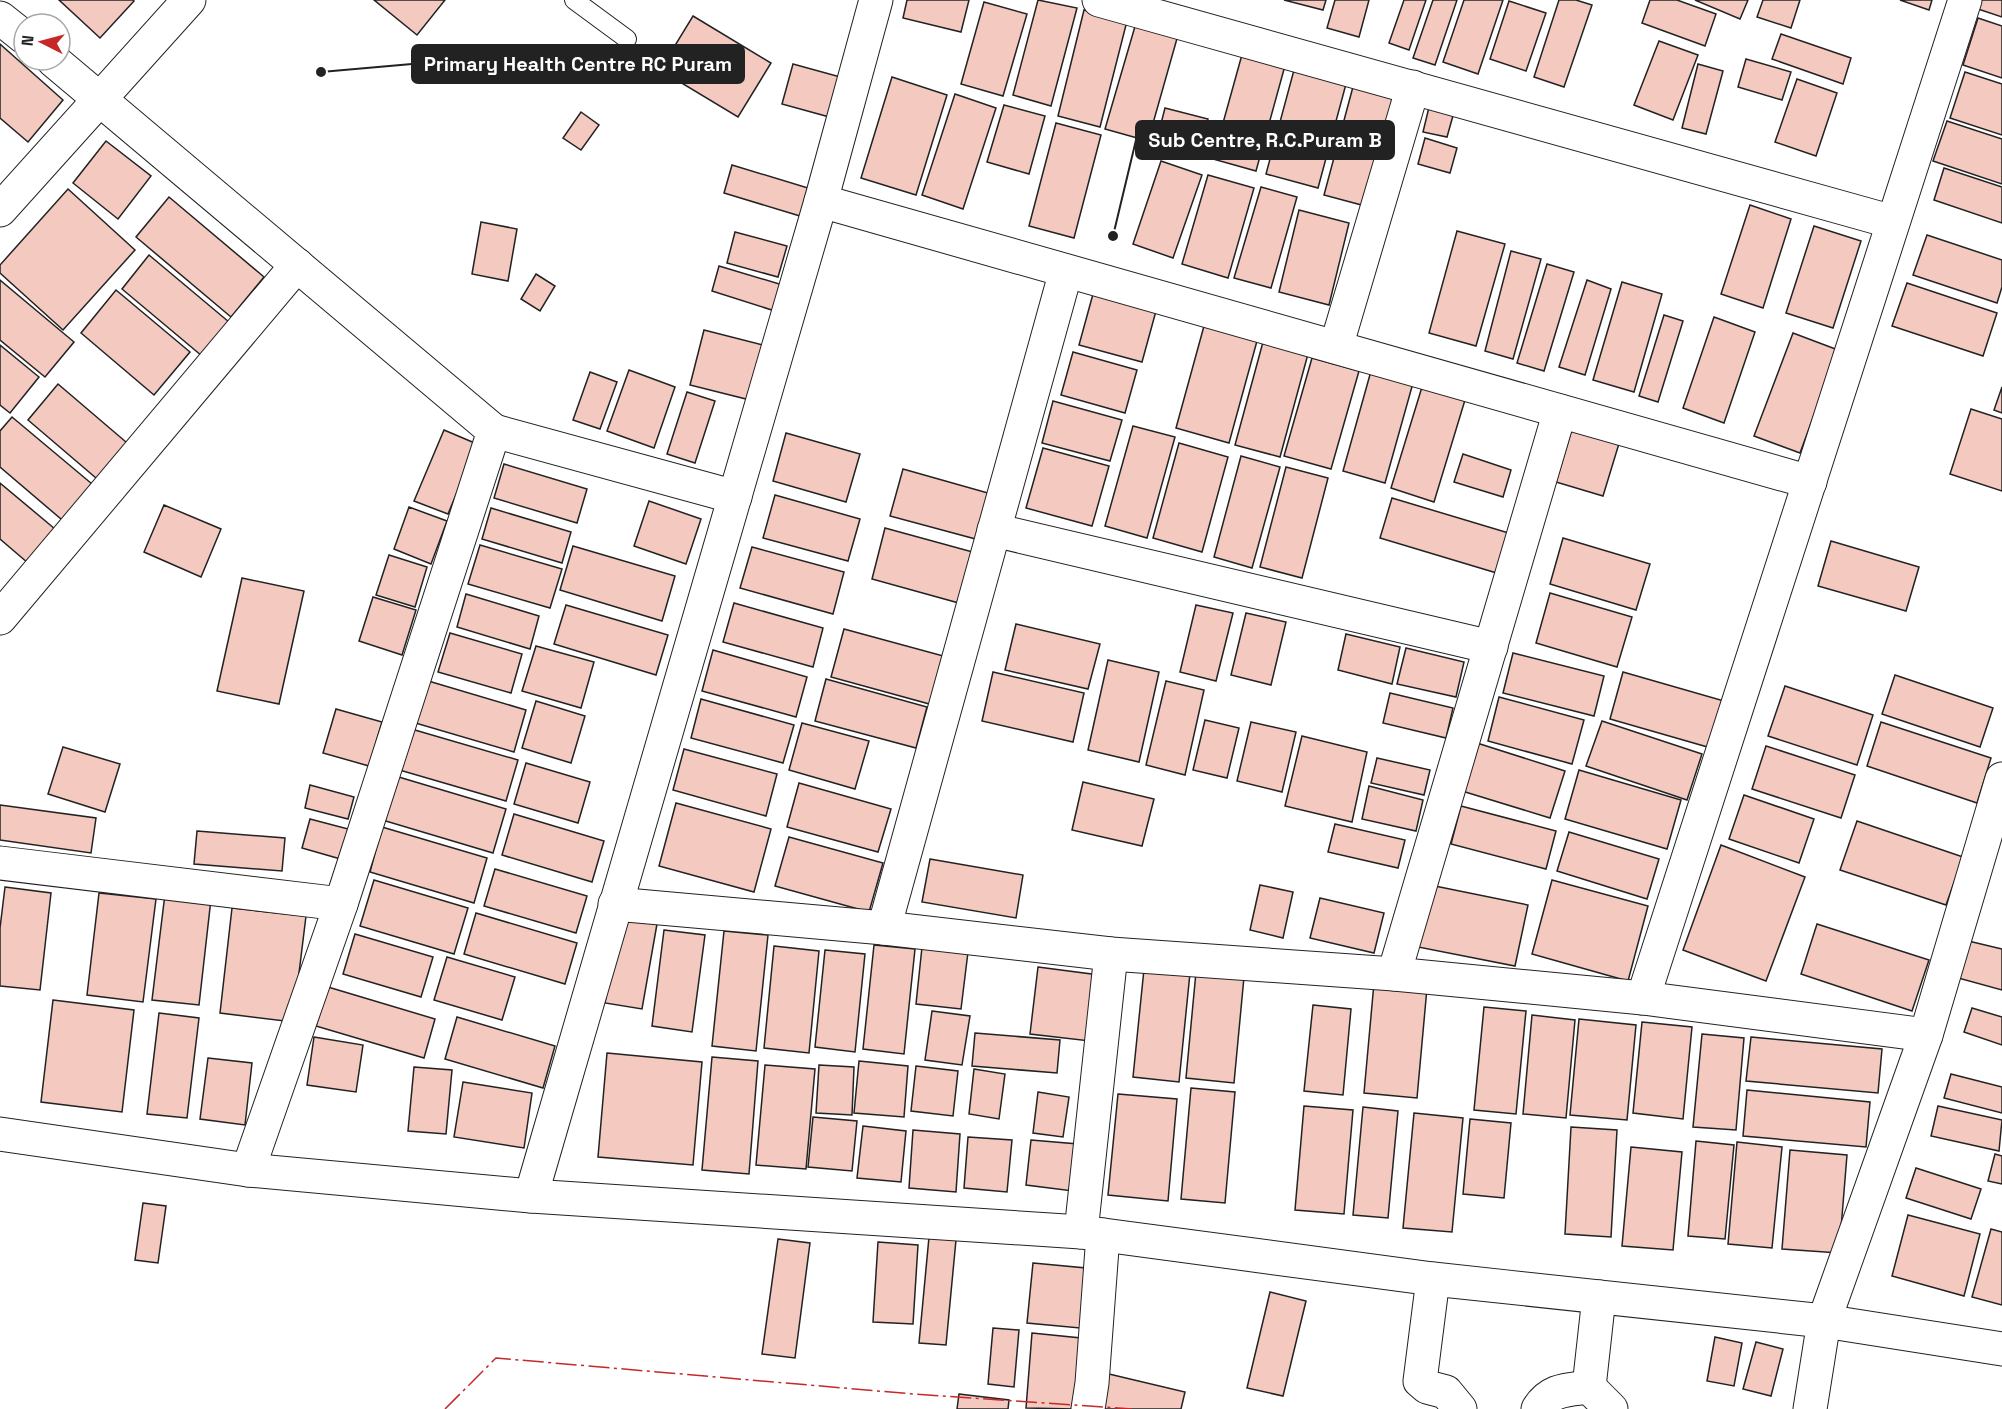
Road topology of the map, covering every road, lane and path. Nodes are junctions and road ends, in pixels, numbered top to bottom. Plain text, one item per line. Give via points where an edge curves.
1 (189, 0) edge
2 (574, 0) edge
3 (876, 0) edge
4 (1099, 0) edge
5 (1965, 0) edge
6 (1148, 7) edge
7 (0, 18) edge
8 (12, 28) edge
9 (627, 39) dead end
10 (68, 72) edge
11 (1413, 87) junction
12 (100, 97) junction
13 (821, 201) junction
14 (0, 210) edge
15 (1893, 222) junction
16 (297, 265) junction
17 (1066, 271) junction
18 (1336, 347) junction
19 (1560, 411) junction
20 (494, 431) junction
21 (1809, 482) junction
22 (735, 497) junction
23 (994, 530) junction
24 (0, 618) edge
25 (1491, 647) junction
26 (2002, 779) edge
27 (0, 863) edge
28 (341, 904) junction
29 (615, 904) junction
30 (884, 928) junction
31 (1111, 954) junction
32 (1394, 974) junction
33 (1643, 998) junction
34 (1926, 1035) junction
35 (0, 1134) edge
36 (248, 1170) junction
37 (531, 1196) junction
38 (1092, 1234) junction
39 (1433, 1279) junction
40 (1599, 1297) junction
41 (1824, 1321) junction
42 (2002, 1349) edge
43 (1600, 1398) edge
44 (1088, 1409) edge
45 (1460, 1409) edge
46 (1538, 1409) edge
47 (1810, 1409) edge

1 - 12 street
2 - 9 lane
3 - 13 street
4 - 6 street
5 - 15 street
6 - 11 street
7 - 8 street
10 - 12 street
11 - 15 street
11 - 18 street
12 - 14 street
12 - 16 street
13 - 17 street
13 - 22 street
15 - 21 street
16 - 20 street
16 - 24 street
17 - 18 street
17 - 23 street
18 - 19 street
19 - 21 street
19 - 25 street
20 - 22 street
20 - 28 street
21 - 33 street
22 - 29 street
23 - 25 street
23 - 30 street
25 - 32 street
26 - 34 street
27 - 28 street
28 - 36 street
29 - 30 street
29 - 37 street
30 - 31 street
31 - 32 street
31 - 38 street
32 - 33 street
33 - 34 street
34 - 41 street
35 - 36 street
36 - 37 street
37 - 38 street
38 - 39 street
38 - 44 street via 1092,1383
39 - 40 street
39 - 45 street via 1420,1381 1446,1392
40 - 41 street
40 - 43 street
41 - 42 street
41 - 47 street
43 - 46 street via 1555,1391

